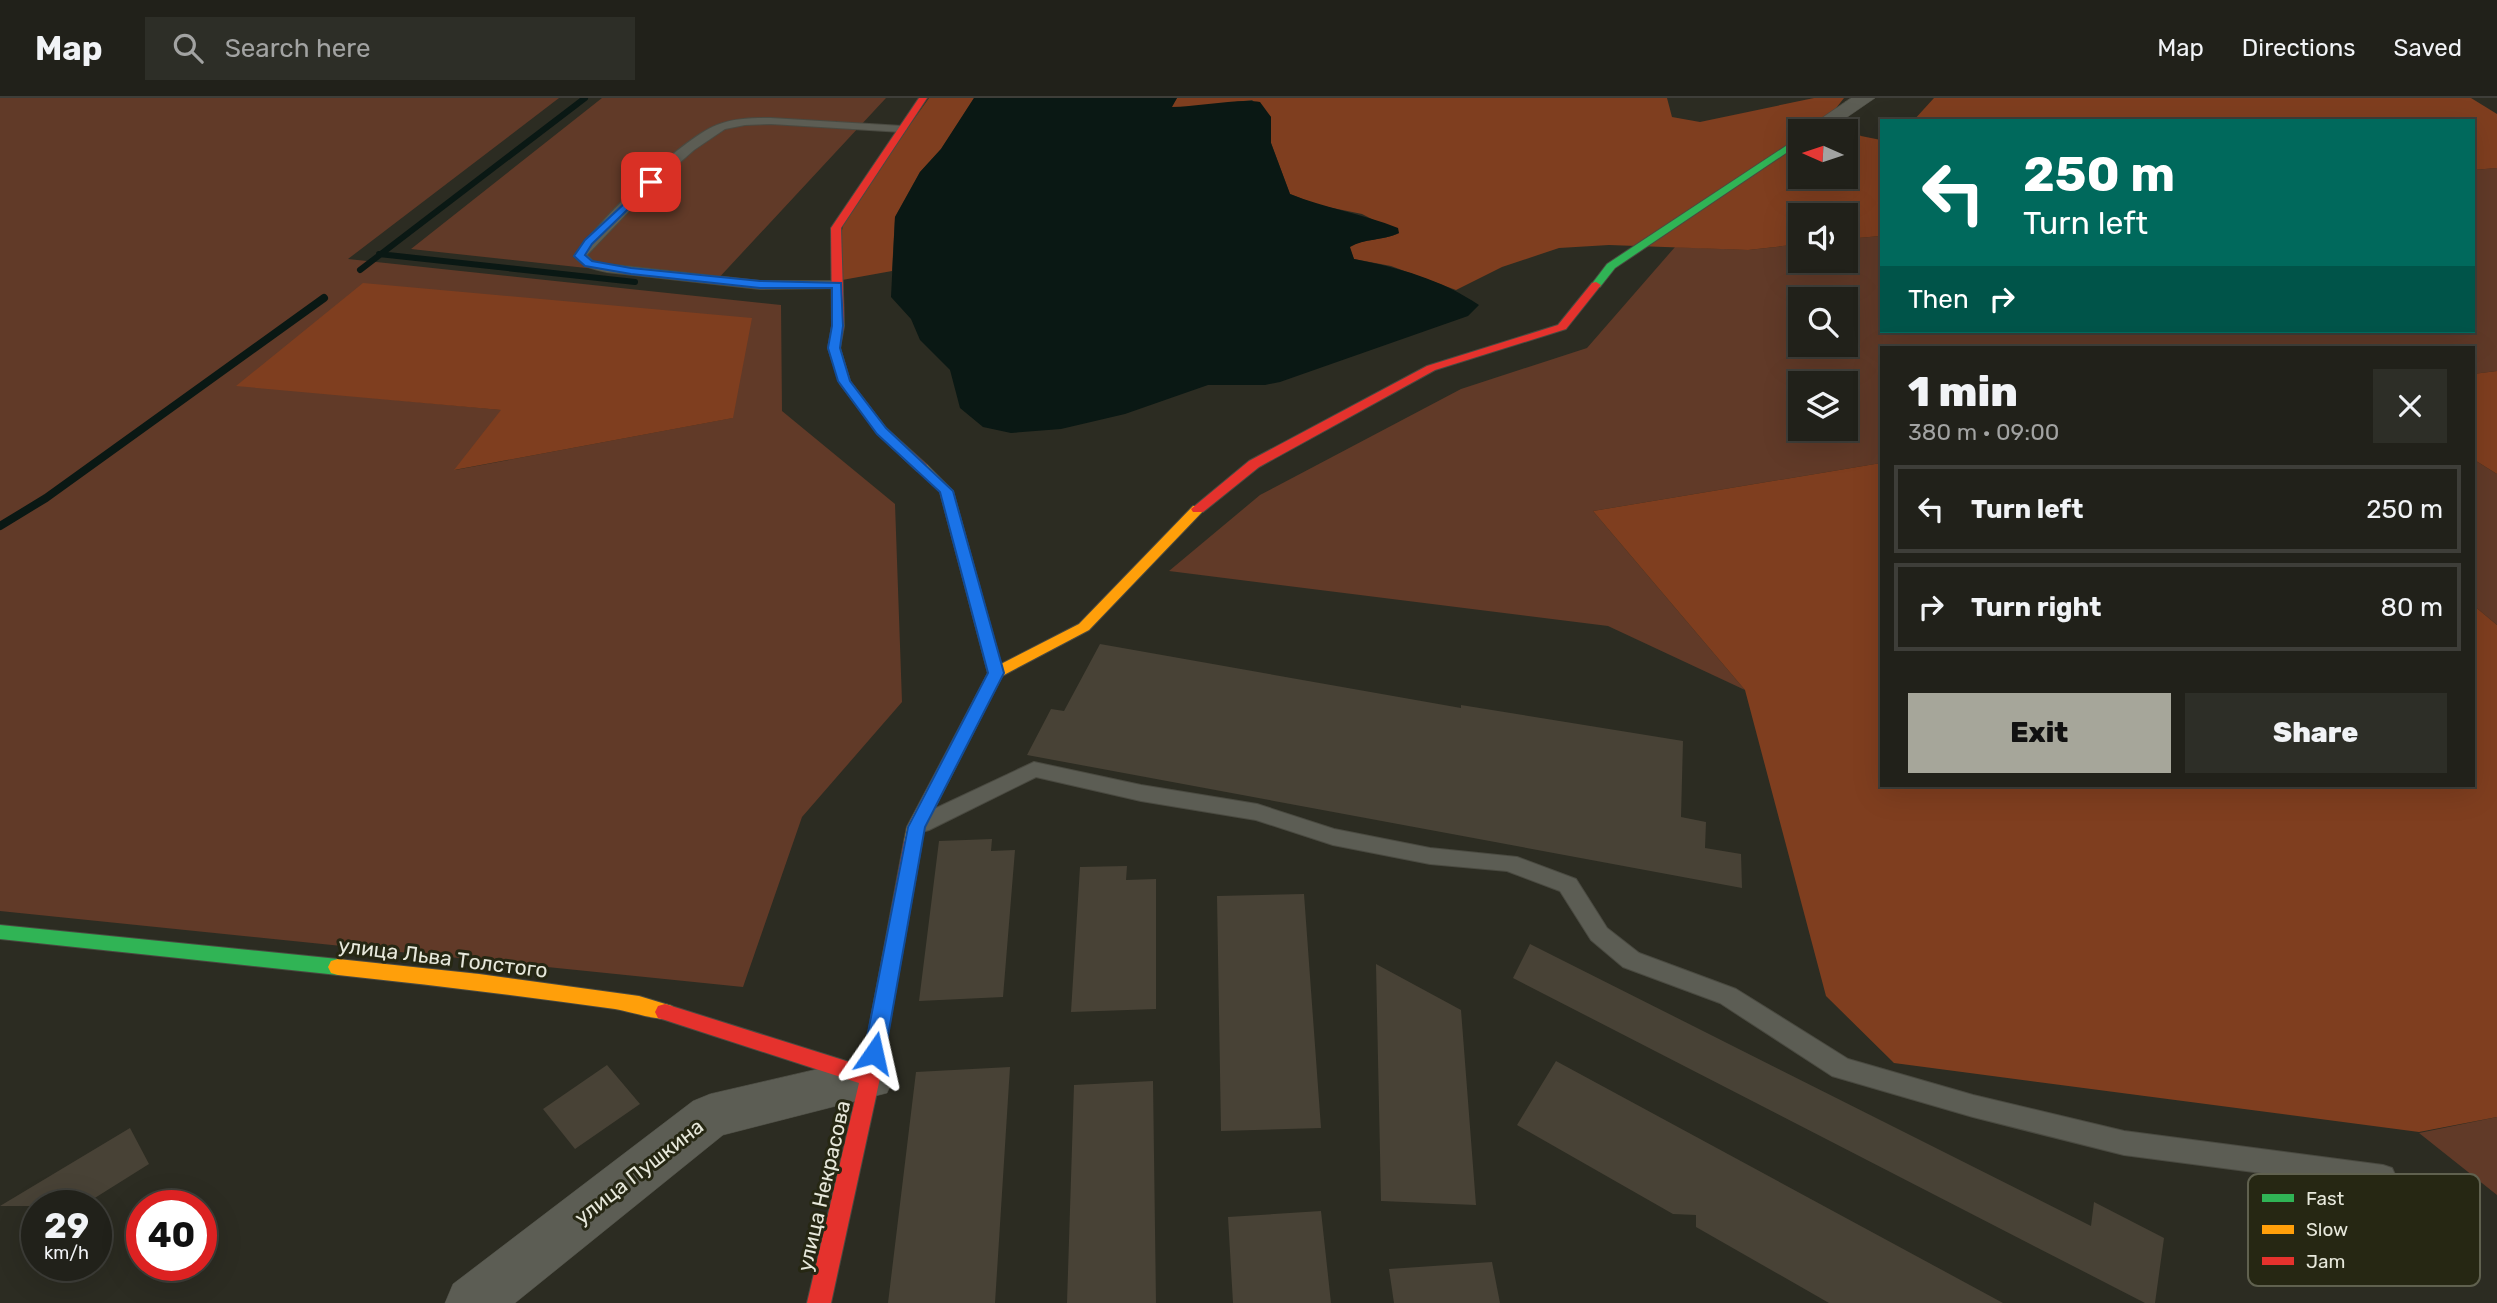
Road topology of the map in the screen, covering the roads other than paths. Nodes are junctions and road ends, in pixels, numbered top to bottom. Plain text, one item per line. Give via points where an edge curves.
1 (923, 98) edge
2 (1865, 98) edge
3 (1832, 119) edge
4 (902, 129) junction
5 (1788, 148) edge
6 (837, 285) junction
7 (996, 673) junction
8 (916, 827) junction
9 (12, 940) edge
10 (870, 1079) junction
11 (2360, 1174) edge
12 (472, 1303) edge
13 (819, 1303) edge

1 - 4 street
2 - 3 street
4 - 6 street via 836,228
4 - 6 lane via 775,122 719,127 651,182 579,256 589,264 620,270 760,285
5 - 7 street via 1611,266 1562,327 1431,368 1254,464 1190,516 1084,627
6 - 7 street via 834,348 844,381 882,431 946,491
7 - 8 street, улица Некрасова
8 - 10 street, улица Некрасова
8 - 11 lane via 1034,769 1257,812 1333,837 1430,856 1509,863 1568,885 1599,934 1632,960 1728,996 1841,1068 2124,1143
9 - 10 street, улица Льва Толстого via 479,982 639,1004
10 - 12 street, улица Пушкина via 710,1116
10 - 13 street, улица Некрасова

